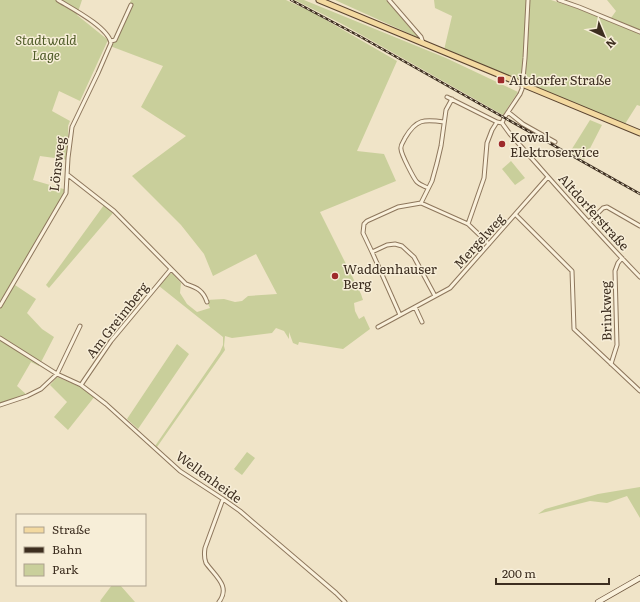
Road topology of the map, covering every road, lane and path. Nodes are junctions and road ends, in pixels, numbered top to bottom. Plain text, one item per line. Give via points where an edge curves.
1 (58, 0) edge
2 (320, 0) edge
3 (389, 0) edge
4 (528, 0) edge
5 (559, 0) edge
6 (131, 5) dead end
7 (640, 32) edge
8 (111, 41) junction
9 (423, 43) junction
10 (522, 85) junction
11 (447, 97) dead end
12 (452, 99) junction
13 (508, 112) junction
14 (444, 122) junction
15 (497, 122) junction
16 (502, 123) junction
17 (640, 134) edge
18 (556, 142) dead end
19 (68, 175) junction
20 (548, 177) junction
21 (428, 188) junction
22 (421, 203) junction
23 (516, 215) junction
24 (588, 222) junction
25 (468, 224) junction
26 (640, 226) edge
27 (489, 244) junction
28 (372, 252) junction
29 (622, 258) junction
30 (171, 269) junction
31 (640, 277) edge
32 (434, 296) junction
33 (207, 302) dead end
34 (0, 306) edge
35 (415, 307) junction
36 (400, 315) junction
37 (422, 322) dead end
38 (80, 326) dead end
39 (378, 327) dead end
40 (0, 338) edge
41 (611, 364) junction
42 (57, 374) junction
43 (81, 385) junction
44 (640, 391) edge
45 (0, 405) edge
46 (223, 499) junction
47 (640, 578) edge
48 (219, 602) edge
49 (345, 602) edge
50 (598, 602) edge

1 - 8 street via 101,28
2 - 9 main road
3 - 9 street via 421,37
4 - 10 street
5 - 7 street
6 - 8 street, Lönsweg via 115,40
8 - 19 street, Lönsweg via 72,127
9 - 10 main road
10 - 13 street via 520,94
10 - 17 main road
11 - 12 street
12 - 14 street via 446,110
12 - 15 street
13 - 16 street
13 - 18 street via 523,124
14 - 21 street via 439,158
14 - 21 street via 425,120 419,123 410,131 401,146 401,153 415,179
15 - 16 street
15 - 25 street via 487,143 484,178
16 - 20 street, Altdorferstraße
19 - 30 street via 114,211
19 - 34 street, Lönsweg via 66,193
20 - 23 street, Mergelweg
20 - 24 street, Altdorferstraße
21 - 22 street
22 - 25 street
22 - 28 street via 398,207 367,221 363,233
23 - 27 street, Mergelweg
23 - 41 street via 572,271 574,329
24 - 26 street via 607,206
24 - 29 street, Altdorferstraße
25 - 27 street
27 - 32 street, Mergelweg via 450,288
28 - 32 street via 387,245 402,246 414,257
28 - 36 street
29 - 31 street, Altdorferstraße
29 - 41 street, Brinkweg via 615,271 617,345
30 - 33 street via 186,284 197,288
30 - 43 street, Am Greimberg via 111,341
32 - 35 street, Mergelweg
35 - 36 street, Mergelweg
35 - 37 street
36 - 39 street, Mergelweg
38 - 42 street
40 - 42 street, Wellenheide
41 - 44 street
42 - 43 street, Wellenheide
42 - 45 street via 27,396
43 - 46 street, Wellenheide via 106,404 180,471
46 - 48 street via 204,554 206,563 223,585 224,592
46 - 49 street, Wellenheide
47 - 50 main road

